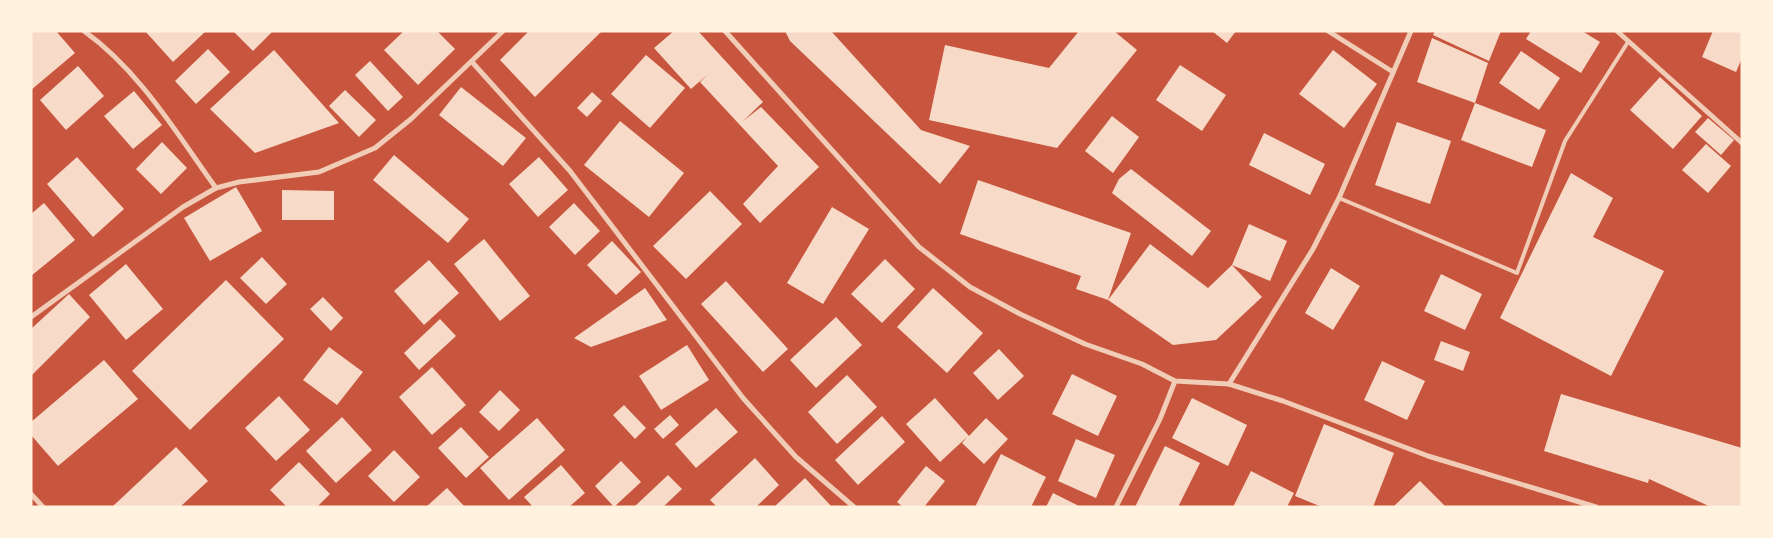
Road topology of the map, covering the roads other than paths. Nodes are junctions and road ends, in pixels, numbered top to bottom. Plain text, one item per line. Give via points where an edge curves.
1 (84, 31) edge
2 (503, 31) edge
3 (725, 31) edge
4 (1328, 31) edge
5 (1411, 31) edge
6 (1617, 31) edge
7 (1628, 42) junction
8 (472, 62) junction
9 (1393, 72) junction
10 (1742, 143) edge
11 (216, 188) junction
12 (1340, 198) junction
13 (31, 317) edge
14 (1175, 381) junction
15 (1229, 384) junction
16 (31, 494) edge
17 (853, 506) edge
18 (43, 507) edge
19 (1116, 507) edge
20 (1596, 507) edge

1 - 11 street via 137,80
2 - 8 street
3 - 14 street via 919,247 970,287 1036,322 1142,364
4 - 9 street
5 - 9 street
6 - 7 street
7 - 10 street
7 - 12 lane via 1565,141 1517,272
8 - 11 street via 375,148 319,172
8 - 17 street via 570,171 743,398 796,457
9 - 12 street
11 - 13 street via 183,206
12 - 15 street via 1314,249
14 - 15 street
14 - 19 street via 1160,419
15 - 20 street via 1428,456
16 - 18 street

